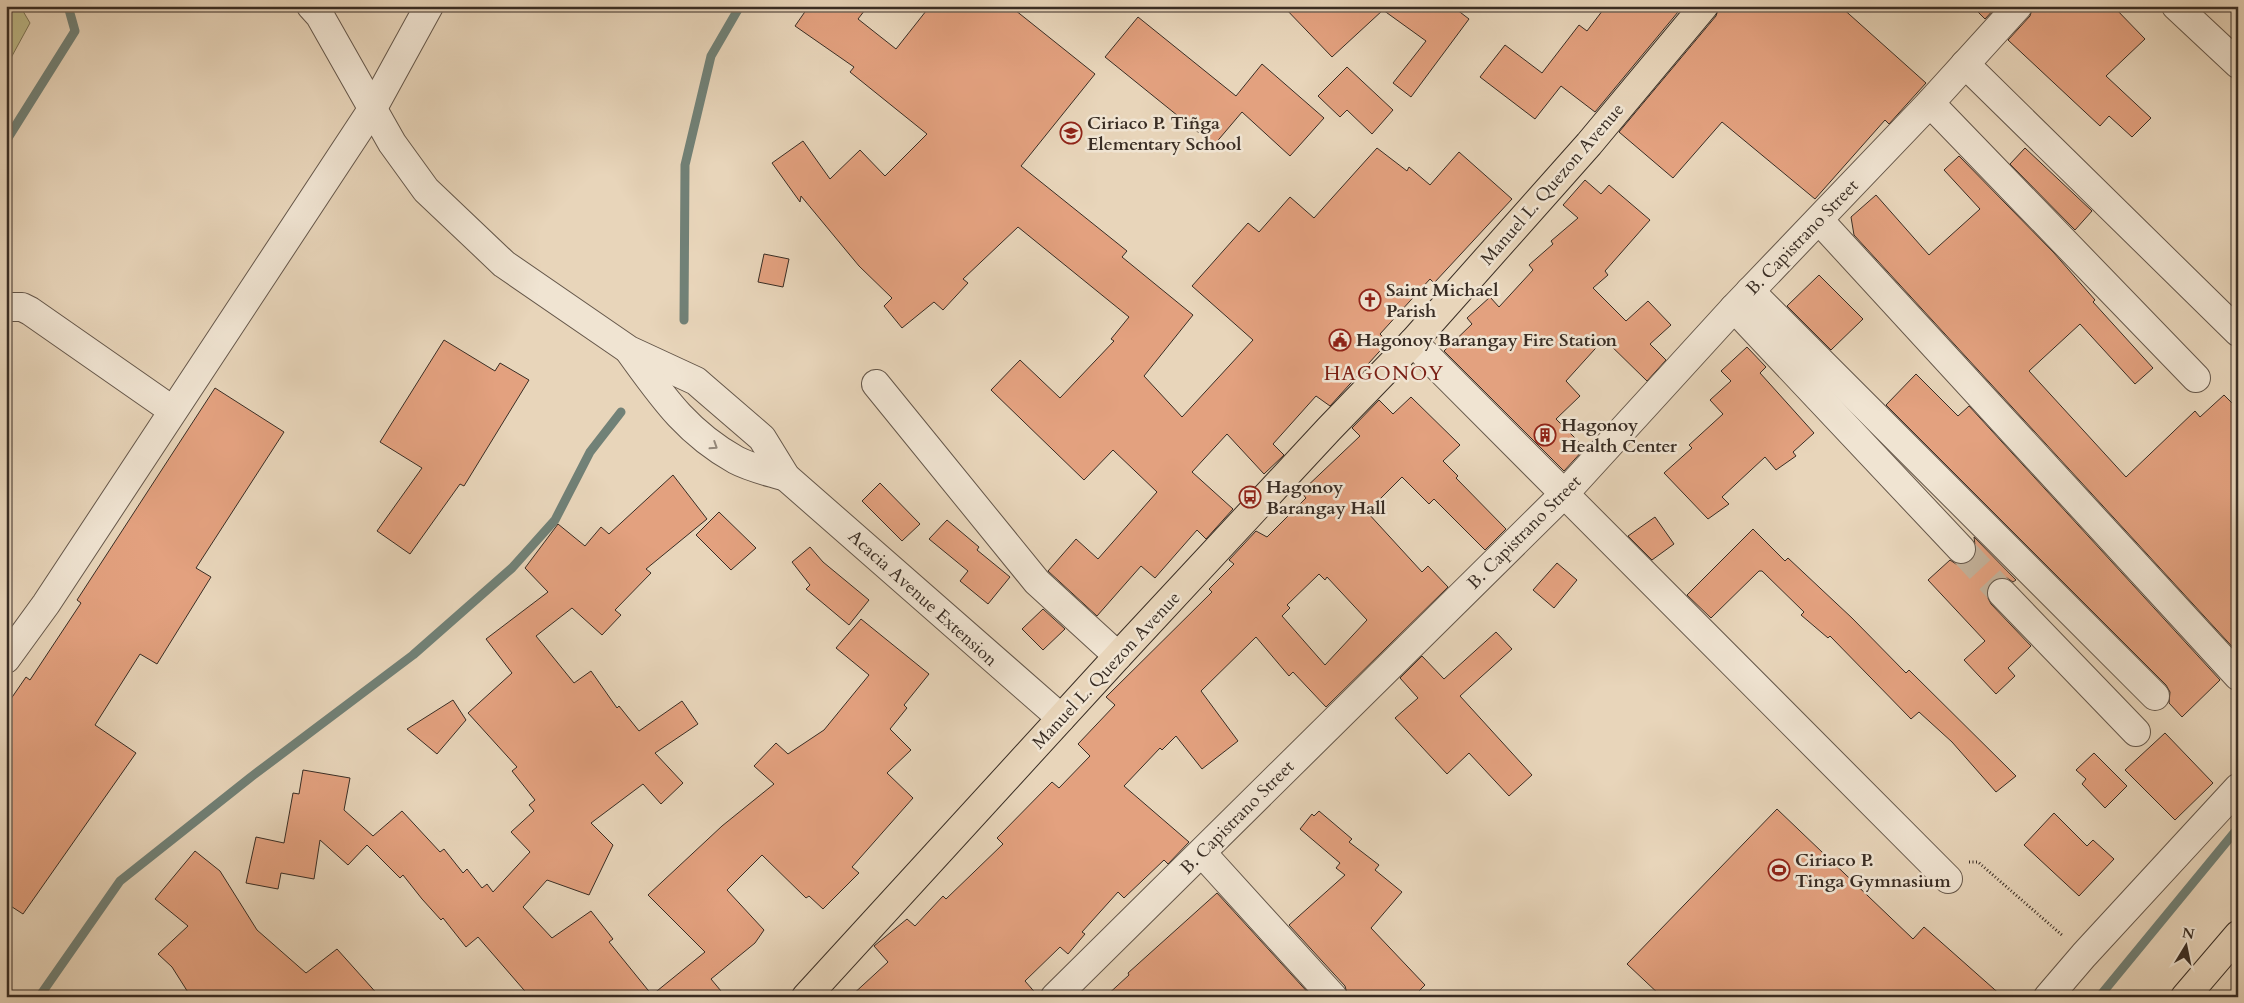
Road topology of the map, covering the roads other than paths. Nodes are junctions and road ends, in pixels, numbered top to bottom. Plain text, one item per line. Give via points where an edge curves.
1 (311, 6) edge
2 (429, 6) edge
3 (1704, 6) edge
4 (2018, 6) edge
5 (2176, 6) edge
6 (1965, 64) junction
7 (2238, 64) edge
8 (1930, 103) junction
9 (373, 108) junction
10 (1819, 220) junction
11 (1742, 300) junction
12 (6, 307) edge
13 (2238, 332) edge
14 (1413, 342) junction
15 (629, 350) junction
16 (2196, 378) dead end
17 (876, 384) dead end
18 (172, 410) junction
19 (786, 477) junction
20 (1565, 494) junction
21 (1961, 549) tunnel mouth
22 (2002, 592) tunnel mouth
23 (1118, 656) junction
24 (6, 659) edge
25 (2238, 676) edge
26 (2155, 696) dead end
27 (1061, 718) junction
28 (2136, 732) dead end
29 (2238, 788) edge
30 (1202, 853) junction
31 (1948, 879) road end
32 (2238, 935) edge
33 (806, 997) edge
34 (1055, 997) edge
35 (1333, 997) edge
36 (2048, 997) edge
37 (2185, 997) edge

1 - 9 street, Acacia Avenue Extension
2 - 9 street
3 - 14 main road, Manuel L. Quezon Avenue via 1589,144
4 - 6 street, B. Capistrano Street
5 - 7 street
6 - 8 street, B. Capistrano Street
6 - 13 street
8 - 10 street, B. Capistrano Street
8 - 16 street
9 - 15 street, Acacia Avenue Extension via 392,143 426,190 504,264
9 - 18 street
10 - 11 street, B. Capistrano Street
10 - 25 street
11 - 20 street, B. Capistrano Street
11 - 21 street
11 - 26 street
12 - 18 street via 22,307 30,311
14 - 20 street
14 - 23 main road, Manuel L. Quezon Avenue
15 - 19 street, Acacia Avenue Extension via 696,380 762,438
15 -> 19 street, Acacia Avenue Extension via 676,414 707,441 737,461
17 - 23 street via 1036,582
18 - 24 street via 46,604
19 - 27 street, Acacia Avenue Extension
20 - 30 street, B. Capistrano Street
20 - 31 street
22 - 28 street
23 - 27 main road, Manuel L. Quezon Avenue
27 - 33 main road, Manuel L. Quezon Avenue
29 - 36 street
30 - 34 street, B. Capistrano Street
30 - 35 street
32 - 37 main road

